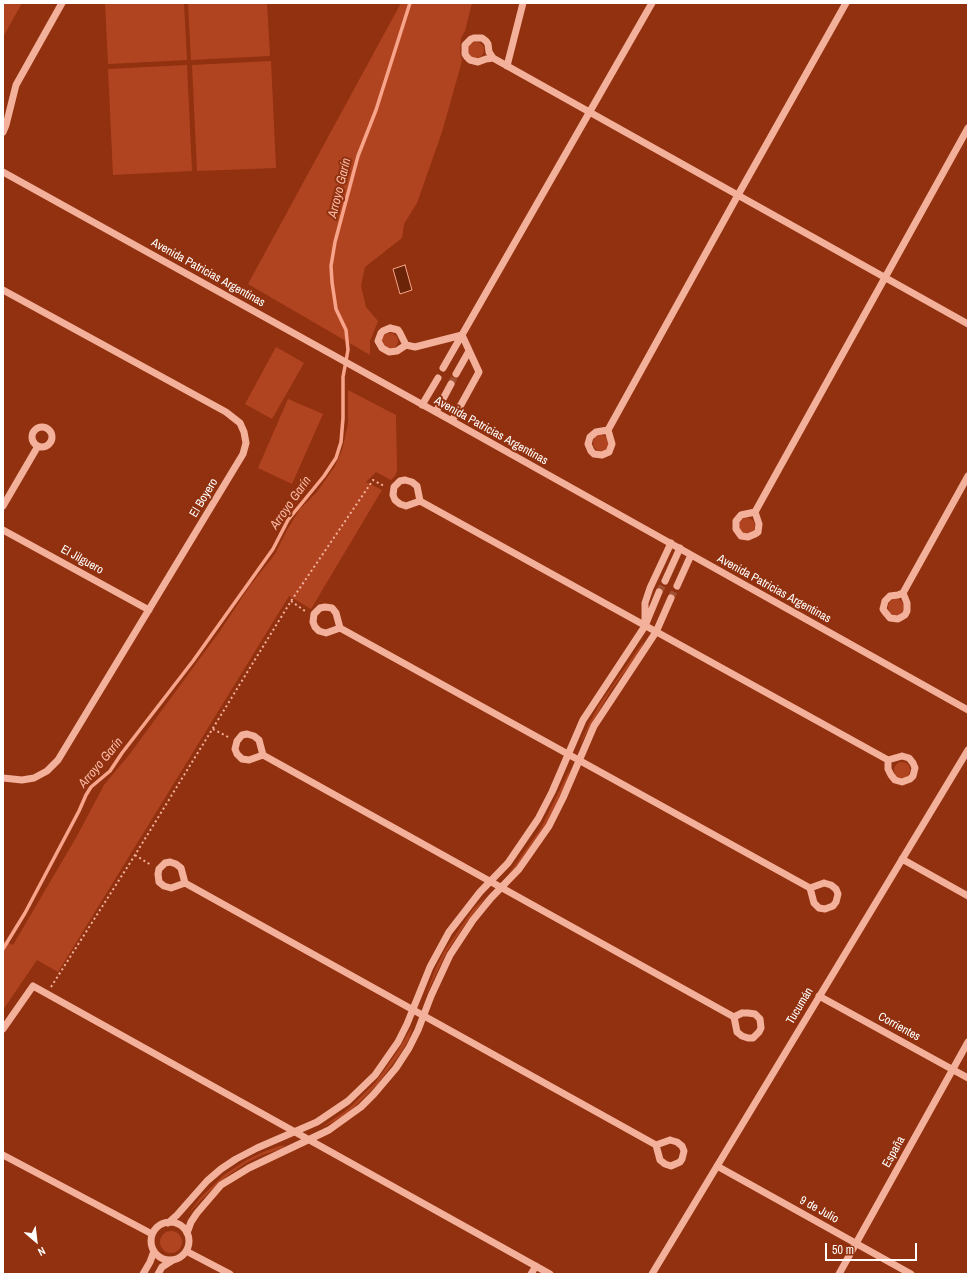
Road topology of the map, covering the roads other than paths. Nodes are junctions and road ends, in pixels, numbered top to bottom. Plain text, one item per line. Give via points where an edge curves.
1 (62, 3) edge
2 (523, 3) edge
3 (652, 3) edge
4 (846, 3) edge
5 (493, 58) dead end
6 (507, 66) junction
7 (590, 112) junction
8 (968, 128) edge
9 (3, 132) edge
10 (3, 172) edge
11 (738, 195) junction
12 (886, 278) junction
13 (3, 290) edge
14 (968, 324) edge
15 (462, 335) junction
16 (406, 345) dead end
17 (469, 351) junction
18 (443, 368) dead end
19 (456, 374) tunnel mouth
20 (438, 378) dead end
21 (451, 384) tunnel mouth
22 (422, 405) junction
23 (436, 412) junction
24 (452, 421) junction
25 (608, 430) dead end
26 (38, 446) dead end
27 (968, 476) edge
28 (420, 501) junction
29 (3, 506) edge
30 (755, 512) dead end
31 (3, 530) edge
32 (671, 544) junction
33 (680, 548) junction
34 (691, 555) junction
35 (665, 581) tunnel mouth
36 (677, 586) tunnel mouth
37 (659, 592) tunnel mouth
38 (903, 593) dead end
39 (671, 598) tunnel mouth
40 (149, 610) junction
41 (645, 626) junction
42 (340, 628) junction
43 (656, 632) junction
44 (968, 710) edge
45 (968, 750) edge
46 (568, 754) junction
47 (263, 755) junction
48 (579, 760) junction
49 (888, 760) dead end
50 (3, 778) edge
51 (902, 859) junction
52 (490, 881) junction
53 (185, 883) junction
54 (502, 887) junction
55 (810, 888) dead end
56 (968, 896) edge
57 (819, 996) junction
58 (413, 1010) junction
59 (424, 1016) junction
60 (734, 1017) dead end
61 (3, 1029) edge
62 (968, 1042) edge
63 (952, 1070) junction
64 (968, 1078) edge
65 (295, 1132) junction
66 (309, 1139) junction
67 (656, 1145) dead end
68 (3, 1155) edge
69 (717, 1166) junction
70 (168, 1223) junction
71 (187, 1233) junction
72 (152, 1234) junction
73 (856, 1243) junction
74 (154, 1251) junction
75 (186, 1251) junction
76 (173, 1260) junction
77 (536, 1266) junction
78 (143, 1274) edge
79 (158, 1274) edge
80 (230, 1274) edge
81 (531, 1274) edge
82 (550, 1274) edge
83 (652, 1274) edge
84 (839, 1274) edge
85 (911, 1274) edge

1 - 9 street via 16,85
2 - 6 street
3 - 7 street
4 - 11 street
5 - 6 street
6 - 7 street
7 - 11 street
7 - 15 street
8 - 12 street
10 - 22 street, Avenida Patricias Argentinas
11 - 12 street
11 - 25 street
12 - 14 street
12 - 30 street
13 - 40 street, El Boyero via 226,412 240,423 246,443 243,454
15 - 16 street via 415,347
15 - 17 street
15 - 18 street
17 - 19 street
17 - 24 street via 479,372
20 - 22 street
21 - 23 street
22 - 23 street, Avenida Patricias Argentinas
23 - 24 street, Avenida Patricias Argentinas
24 - 32 street, Avenida Patricias Argentinas
26 - 29 street
27 - 38 street
28 - 28 street via 417,486 412,482 400,481 394,487 395,500 400,504 406,506
28 - 41 street
31 - 40 street, El Jilguero
32 - 33 street, Avenida Patricias Argentinas
32 - 41 street via 650,588 645,604
33 - 34 street, Avenida Patricias Argentinas
33 - 35 street
34 - 36 street
34 - 44 street, Avenida Patricias Argentinas
37 - 41 street
39 - 43 street
40 - 50 street, El Boyero via 58,760 47,771 34,778
41 - 43 street
41 - 46 street via 583,720
42 - 42 street via 332,608 320,608 314,614 315,627 319,631
42 - 46 street
43 - 48 street via 594,726
43 - 49 street
45 - 51 street, Tucumán
46 - 48 street
46 - 52 street via 538,819 508,863
47 - 47 street via 259,740 254,736 247,734 236,741 235,750 242,758 249,760
47 - 52 street
48 - 54 street via 549,826 519,869
48 - 55 street
51 - 56 street
51 - 57 street, Tucumán
52 - 54 street
52 - 58 street via 449,932 430,967
53 - 53 street via 184,874 176,864 165,863 159,869 159,882 164,886 171,888
53 - 58 street
54 - 59 street via 473,920 457,944 441,973
54 - 60 street
57 - 63 street, Corrientes
57 - 69 street, Tucumán
58 - 59 street
58 - 65 street via 398,1042 362,1089 317,1122
59 - 66 street via 409,1048 374,1094 329,1130
59 - 67 street
61 - 65 street via 34,986
62 - 63 street, España
63 - 64 street, Corrientes
63 - 73 street, España
65 - 66 street
65 - 70 street via 221,1169
66 - 71 street via 235,1175 221,1185 196,1213
66 - 77 street
68 - 72 street
69 - 73 street, 9 de Julio
69 - 83 street, Tucumán
70 - 71 street via 181,1226
70 - 72 street via 159,1226
71 - 75 street via 189,1242
72 - 74 street via 151,1243
73 - 84 street, España
73 - 85 street, 9 de Julio
74 - 76 street via 160,1258
74 - 78 street
75 - 76 street
75 - 80 street
76 - 79 street via 162,1267
77 - 81 street
77 - 82 street

